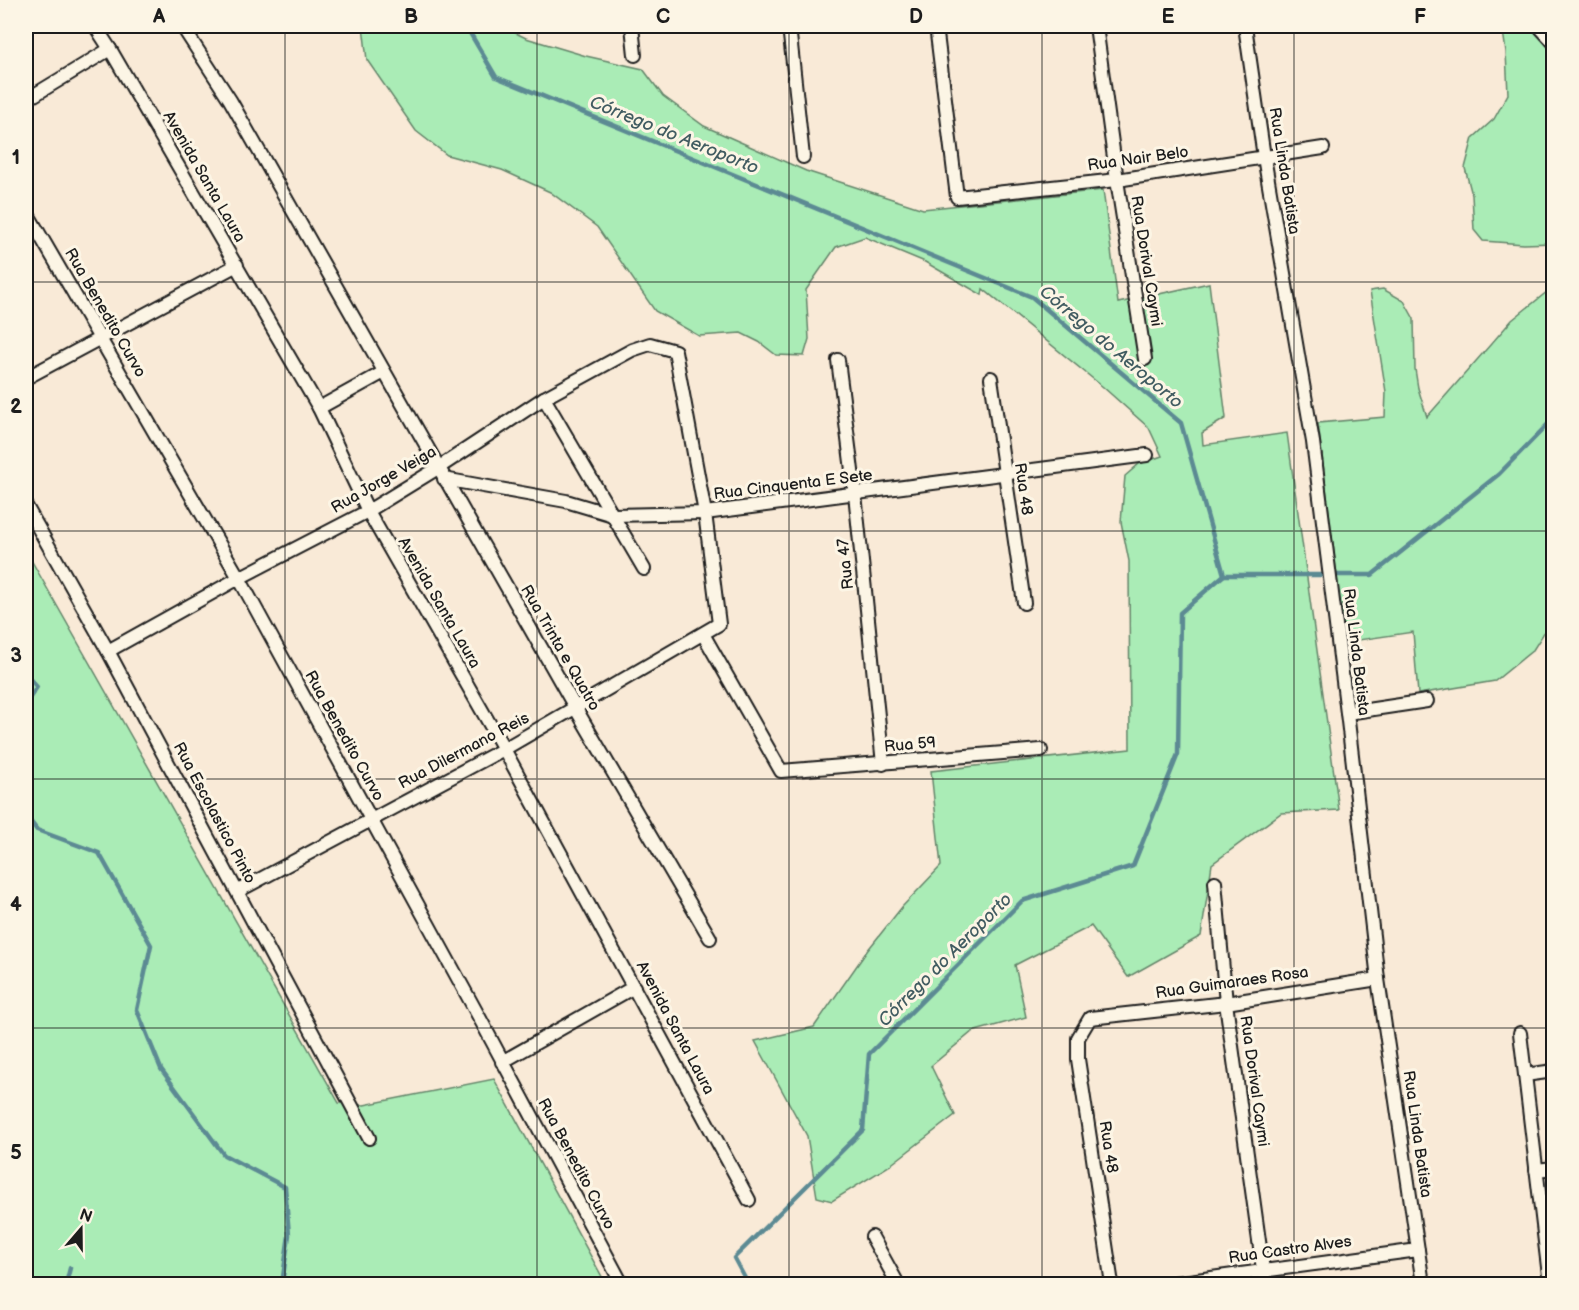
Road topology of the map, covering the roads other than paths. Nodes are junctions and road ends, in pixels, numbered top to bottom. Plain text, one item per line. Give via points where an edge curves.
1 (95, 26) edge
2 (182, 26) edge
3 (632, 26) edge
4 (789, 26) edge
5 (936, 26) edge
6 (1096, 26) edge
7 (1245, 26) edge
8 (1543, 26) edge
9 (1554, 38) edge
10 (110, 49) junction
11 (635, 55) dead end
12 (26, 100) edge
13 (1323, 148) dead end
14 (803, 157) dead end
15 (1264, 157) junction
16 (1117, 180) junction
17 (26, 210) edge
18 (237, 266) junction
19 (100, 337) junction
20 (1145, 359) dead end
21 (838, 360) dead end
22 (384, 372) junction
23 (26, 378) edge
24 (991, 378) dead end
25 (544, 398) junction
26 (319, 408) junction
27 (1147, 455) dead end
28 (1004, 473) junction
29 (441, 474) junction
30 (855, 494) junction
31 (26, 506) edge
32 (368, 511) junction
33 (705, 513) junction
34 (613, 515) junction
35 (644, 569) dead end
36 (238, 578) junction
37 (1024, 603) dead end
38 (703, 634) junction
39 (108, 651) junction
40 (1426, 701) dead end
41 (576, 709) junction
42 (1347, 713) junction
43 (504, 748) junction
44 (1041, 750) dead end
45 (883, 764) junction
46 (370, 819) junction
47 (1215, 882) dead end
48 (237, 891) junction
49 (710, 938) dead end
50 (1378, 979) junction
51 (634, 987) junction
52 (1226, 1003) junction
53 (1090, 1018) joint
54 (1520, 1033) dead end
55 (502, 1062) junction
56 (1554, 1071) edge
57 (1524, 1075) junction
58 (369, 1138) dead end
59 (1554, 1168) edge
60 (1536, 1170) junction
61 (749, 1200) dead end
62 (872, 1237) dead end
63 (1418, 1250) junction
64 (1551, 1269) edge
65 (1262, 1270) junction
66 (622, 1284) edge
67 (897, 1284) edge
68 (1112, 1284) edge
69 (1167, 1284) edge
70 (1265, 1284) edge
71 (1423, 1284) edge
72 (1550, 1284) edge

1 - 10 street, Avenida Santa Laura
2 - 22 street, Rua Trinta e Quatro via 230,100
3 - 11 street
4 - 14 street
5 - 16 street, Rua Nair Belo via 957,197
6 - 16 street, Rua Dorival Caymi
7 - 15 street, Rua Linda Batista
8 - 9 main road
10 - 12 street
10 - 18 street, Avenida Santa Laura
13 - 15 street, Rua Nair Belo
15 - 16 street, Rua Nair Belo
15 - 42 street, Rua Linda Batista via 1313,442
16 - 20 street, Rua Dorival Caymi
17 - 19 street, Rua Benedito Curvo
18 - 19 street
18 - 26 street, Avenida Santa Laura
19 - 23 street
19 - 36 street, Rua Benedito Curvo
21 - 30 street, Rua 47
22 - 26 street
22 - 29 street, Rua Trinta e Quatro
24 - 28 street, Rua 48
25 - 29 street, Rua Jorge Veiga
25 - 33 street, Rua Jorge Veiga via 632,350 650,344 675,351
25 - 34 street
26 - 32 street, Avenida Santa Laura
27 - 28 street, Rua Cinquenta E Sete
28 - 30 street, Rua Cinquenta E Sete
28 - 37 street, Rua 48
29 - 32 street, Rua Jorge Veiga
29 - 34 street, Rua Cinquenta E Sete
29 - 41 street, Rua Trinta e Quatro
30 - 33 street, Rua Cinquenta E Sete
30 - 45 street, Rua 47
31 - 39 street, Rua Escolastico Pinto
32 - 36 street, Rua Jorge Veiga
32 - 43 street, Avenida Santa Laura
33 - 34 street, Rua Cinquenta E Sete
33 - 38 street via 719,624
34 - 35 street
36 - 39 street, Rua Jorge Veiga
36 - 46 street, Rua Benedito Curvo
38 - 41 street, Rua Dilermano Reis
38 - 45 street, Rua 59 via 781,771
39 - 48 street, Rua Escolastico Pinto
40 - 42 street
41 - 43 street, Rua Dilermano Reis
41 - 49 street, Rua Trinta e Quatro
42 - 50 street, Rua Linda Batista
43 - 46 street, Rua Dilermano Reis
43 - 51 street, Avenida Santa Laura
44 - 45 street, Rua 59
46 - 48 street, Rua Dilermano Reis
46 - 55 street, Rua Benedito Curvo
47 - 52 street, Rua Dorival Caymi
48 - 58 street, Rua Escolastico Pinto
50 - 52 street, Rua Guimaraes Rosa
50 - 63 street, Rua Linda Batista
51 - 55 street
51 - 61 street, Avenida Santa Laura
52 - 53 street, Rua Guimaraes Rosa
52 - 65 street, Rua Dorival Caymi
53 - 68 street, Rua 48 via 1078,1038 1078,1059
54 - 57 street
55 - 66 street, Rua Benedito Curvo
56 - 57 street
57 - 60 street
59 - 60 street
60 - 64 street
62 - 67 street
63 - 65 street, Rua Castro Alves
63 - 71 street, Rua Linda Batista
64 - 72 street
65 - 69 street, Rua Castro Alves
65 - 70 street, Rua Dorival Caymi

